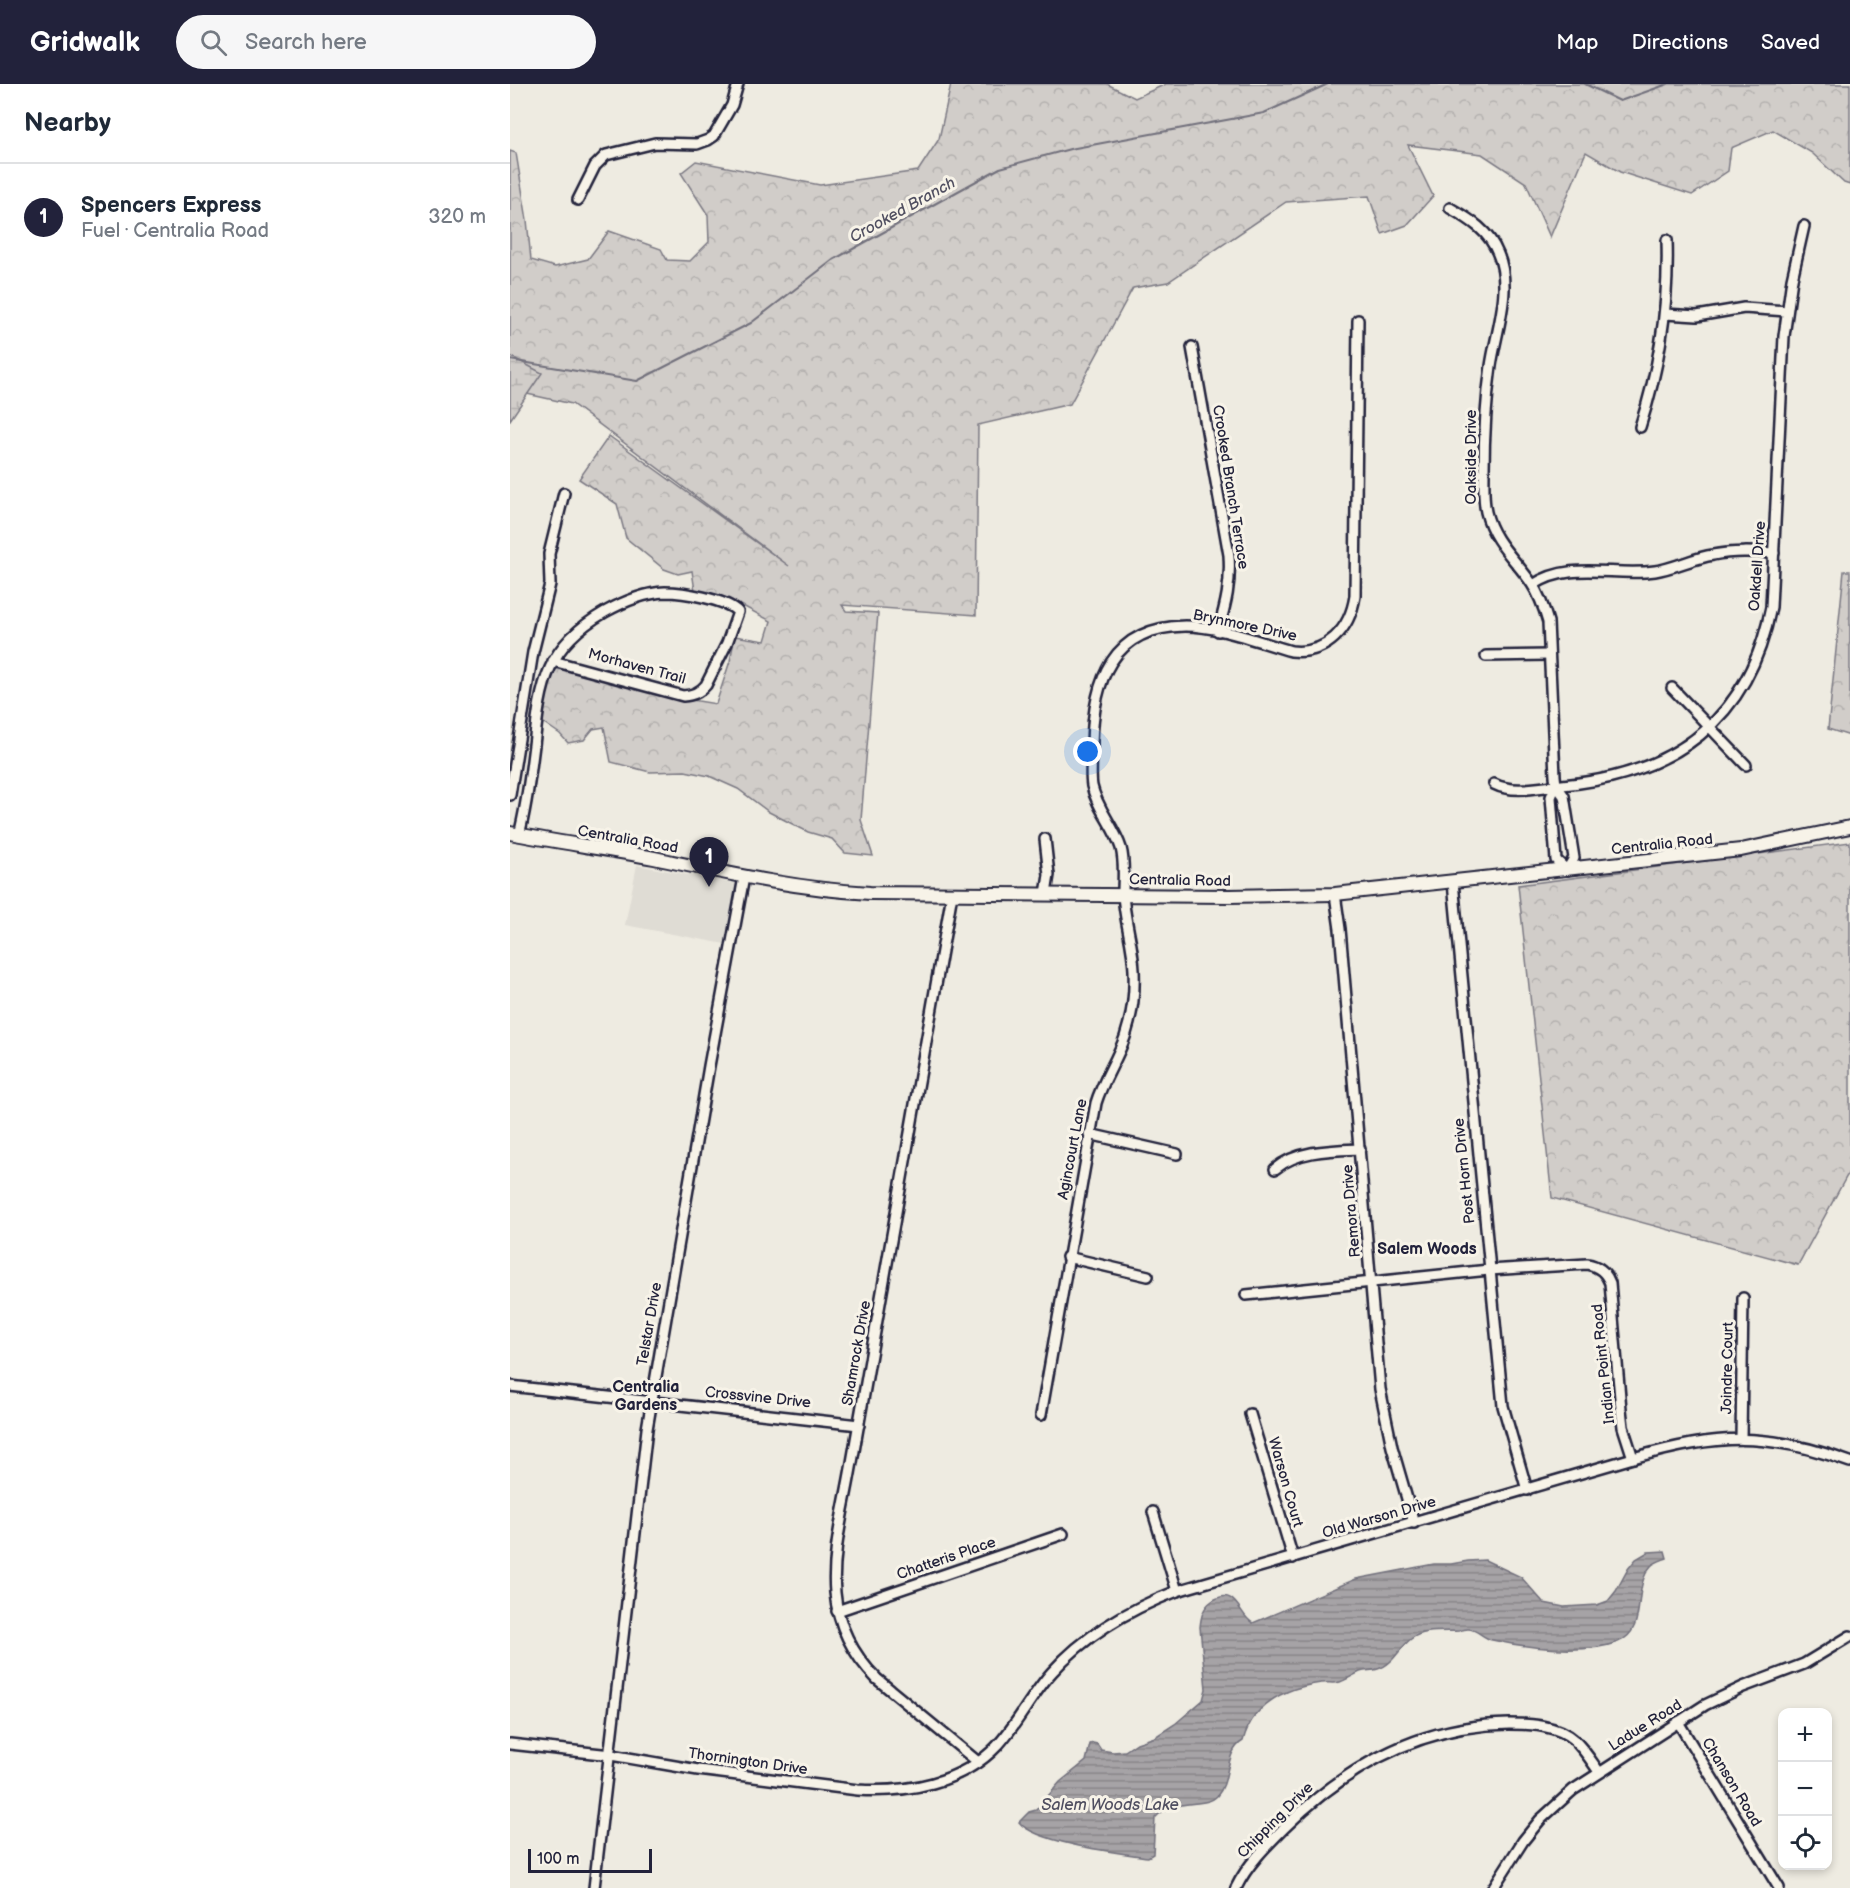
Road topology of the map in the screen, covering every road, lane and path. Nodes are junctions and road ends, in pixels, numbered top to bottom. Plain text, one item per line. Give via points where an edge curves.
1 (738, 84) edge
2 (578, 200) dead end
3 (1450, 208) dead end
4 (1804, 226) dead end
5 (1667, 240) dead end
6 (1787, 311) junction
7 (1665, 314) junction
8 (1358, 320) dead end
9 (1192, 347) dead end
10 (1640, 427) dead end
11 (564, 493) dead end
12 (1774, 553) junction
13 (1533, 585) junction
14 (1218, 631) junction
15 (1549, 655) junction
16 (1486, 656) dead end
17 (553, 661) junction
18 (1672, 688) dead end
19 (1708, 726) junction
20 (1746, 765) dead end
21 (1494, 784) dead end
22 (1556, 785) junction
23 (510, 795) edge
24 (1850, 826) edge
25 (515, 834) edge
26 (1045, 839) dead end
27 (1567, 870) junction
28 (744, 877) junction
29 (1453, 882) junction
30 (952, 894) junction
31 (1046, 894) junction
32 (1123, 894) junction
33 (1335, 894) junction
34 (1089, 1134) junction
35 (1360, 1149) junction
36 (1177, 1154) dead end
37 (1275, 1169) dead end
38 (1068, 1257) junction
39 (1489, 1270) junction
40 (1148, 1276) dead end
41 (1372, 1281) junction
42 (1246, 1295) dead end
43 (1743, 1298) dead end
44 (510, 1386) edge
45 (651, 1401) junction
46 (1250, 1414) dead end
47 (1041, 1415) dead end
48 (859, 1425) junction
49 (1741, 1439) junction
50 (1633, 1458) junction
51 (1849, 1458) edge
52 (1527, 1490) junction
53 (1153, 1512) dead end
54 (1414, 1523) junction
55 (1063, 1534) dead end
56 (1293, 1558) junction
57 (1178, 1591) junction
58 (837, 1611) junction
59 (1850, 1636) edge
60 (1678, 1722) junction
61 (510, 1744) edge
62 (611, 1755) junction
63 (978, 1762) junction
64 (1599, 1772) junction
65 (594, 1888) edge
66 (1236, 1888) edge
67 (1493, 1888) edge
68 (1779, 1888) edge

1 - 2 street via 732,105 714,136 697,144 655,143 606,155
3 - 13 street, Oakside Drive via 1482,229 1503,268 1504,293 1486,408 1486,512 1499,542
4 - 6 street, Oakdell Drive
5 - 7 street
6 - 7 street via 1744,308 1697,316
6 - 12 street, Oakdell Drive
7 - 10 street via 1655,375
8 - 14 street, Brynmore Drive via 1355,596 1348,621 1335,638 1316,650 1303,652
9 - 14 street, Crooked Branch Terrace via 1229,555 1230,578
11 - 23 street via 549,554 550,584 533,652
12 - 13 street via 1715,554 1675,567 1638,573 1574,570
12 - 19 street, Oakdell Drive via 1771,607 1761,646 1746,679
13 - 15 street, Oakside Drive via 1548,622
14 - 32 street, Brynmore Drive via 1185,626 1142,636 1121,650 1101,681 1092,720 1092,784 1097,803 1121,848
15 - 16 street
15 - 22 street, Oakside Drive
17 - 17 street, Morhaven Trail via 580,628 645,595 689,593 738,612 728,643 706,685 690,696
17 - 25 street, Morhaven Trail via 540,697 529,792
18 - 19 street
19 - 20 street
19 - 22 street, Oakdell Drive via 1672,755 1639,770
21 - 22 street, Oakdell Drive via 1512,789
22 - 27 street, Oakside Drive via 1564,796 1574,858
22 - 27 street, Oakside Drive via 1551,797 1556,860
24 - 27 main road, Centralia Road via 1741,850
25 - 28 main road, Centralia Road
26 - 31 street via 1049,875
27 - 29 main road, Centralia Road
28 - 30 main road, Centralia Road via 870,894
28 - 45 street, Telstar Drive
29 - 33 main road, Centralia Road
29 - 39 street, Post Horn Drive
30 - 31 main road, Centralia Road
30 - 48 street, Shamrock Drive
31 - 32 main road, Centralia Road
32 - 33 main road, Centralia Road
32 - 34 street, Agincourt Lane via 1134,970 1132,1005 1125,1038 1099,1094
33 - 35 street, Remora Drive
34 - 36 street
34 - 38 street, Agincourt Lane
35 - 37 street via 1295,1157
35 - 41 street, Remora Drive
38 - 40 street
38 - 47 street, Agincourt Lane
39 - 41 street
39 - 50 street, Indian Point Road via 1587,1264 1600,1268 1607,1277 1623,1427
39 - 52 street, Post Horn Drive via 1503,1406
41 - 42 street
41 - 54 street, Remora Drive via 1385,1418
43 - 49 street, Joindre Court
44 - 45 street, Crossvine Drive
45 - 48 street, Crossvine Drive
45 - 62 street, Telstar Drive
46 - 56 street, Warson Court
48 - 58 street, Shamrock Drive via 834,1563
49 - 50 street, Old Warson Drive via 1694,1443
49 - 51 street, Old Warson Drive via 1792,1444
50 - 52 street, Old Warson Drive
52 - 54 street, Old Warson Drive
53 - 57 street
54 - 56 street, Old Warson Drive
55 - 58 street, Chatteris Place
56 - 57 street, Old Warson Drive
57 - 63 street, Old Warson Drive via 1136,1608 1066,1657 1041,1684 998,1745
58 - 63 street, Shamrock Drive via 848,1640 877,1679
59 - 60 street, Ladue Road via 1804,1664 1725,1694
60 - 64 street, Ladue Road
60 - 68 street, Chanson Road
61 - 62 street, Thornington Drive
62 - 63 street, Thornington Drive via 698,1770 876,1791 931,1784
62 - 65 street, Telstar Drive
64 - 66 street, Chipping Drive via 1574,1740 1539,1725 1472,1726 1423,1739 1369,1761 1328,1789 1267,1845
64 - 67 street, Ladue Road via 1540,1820

